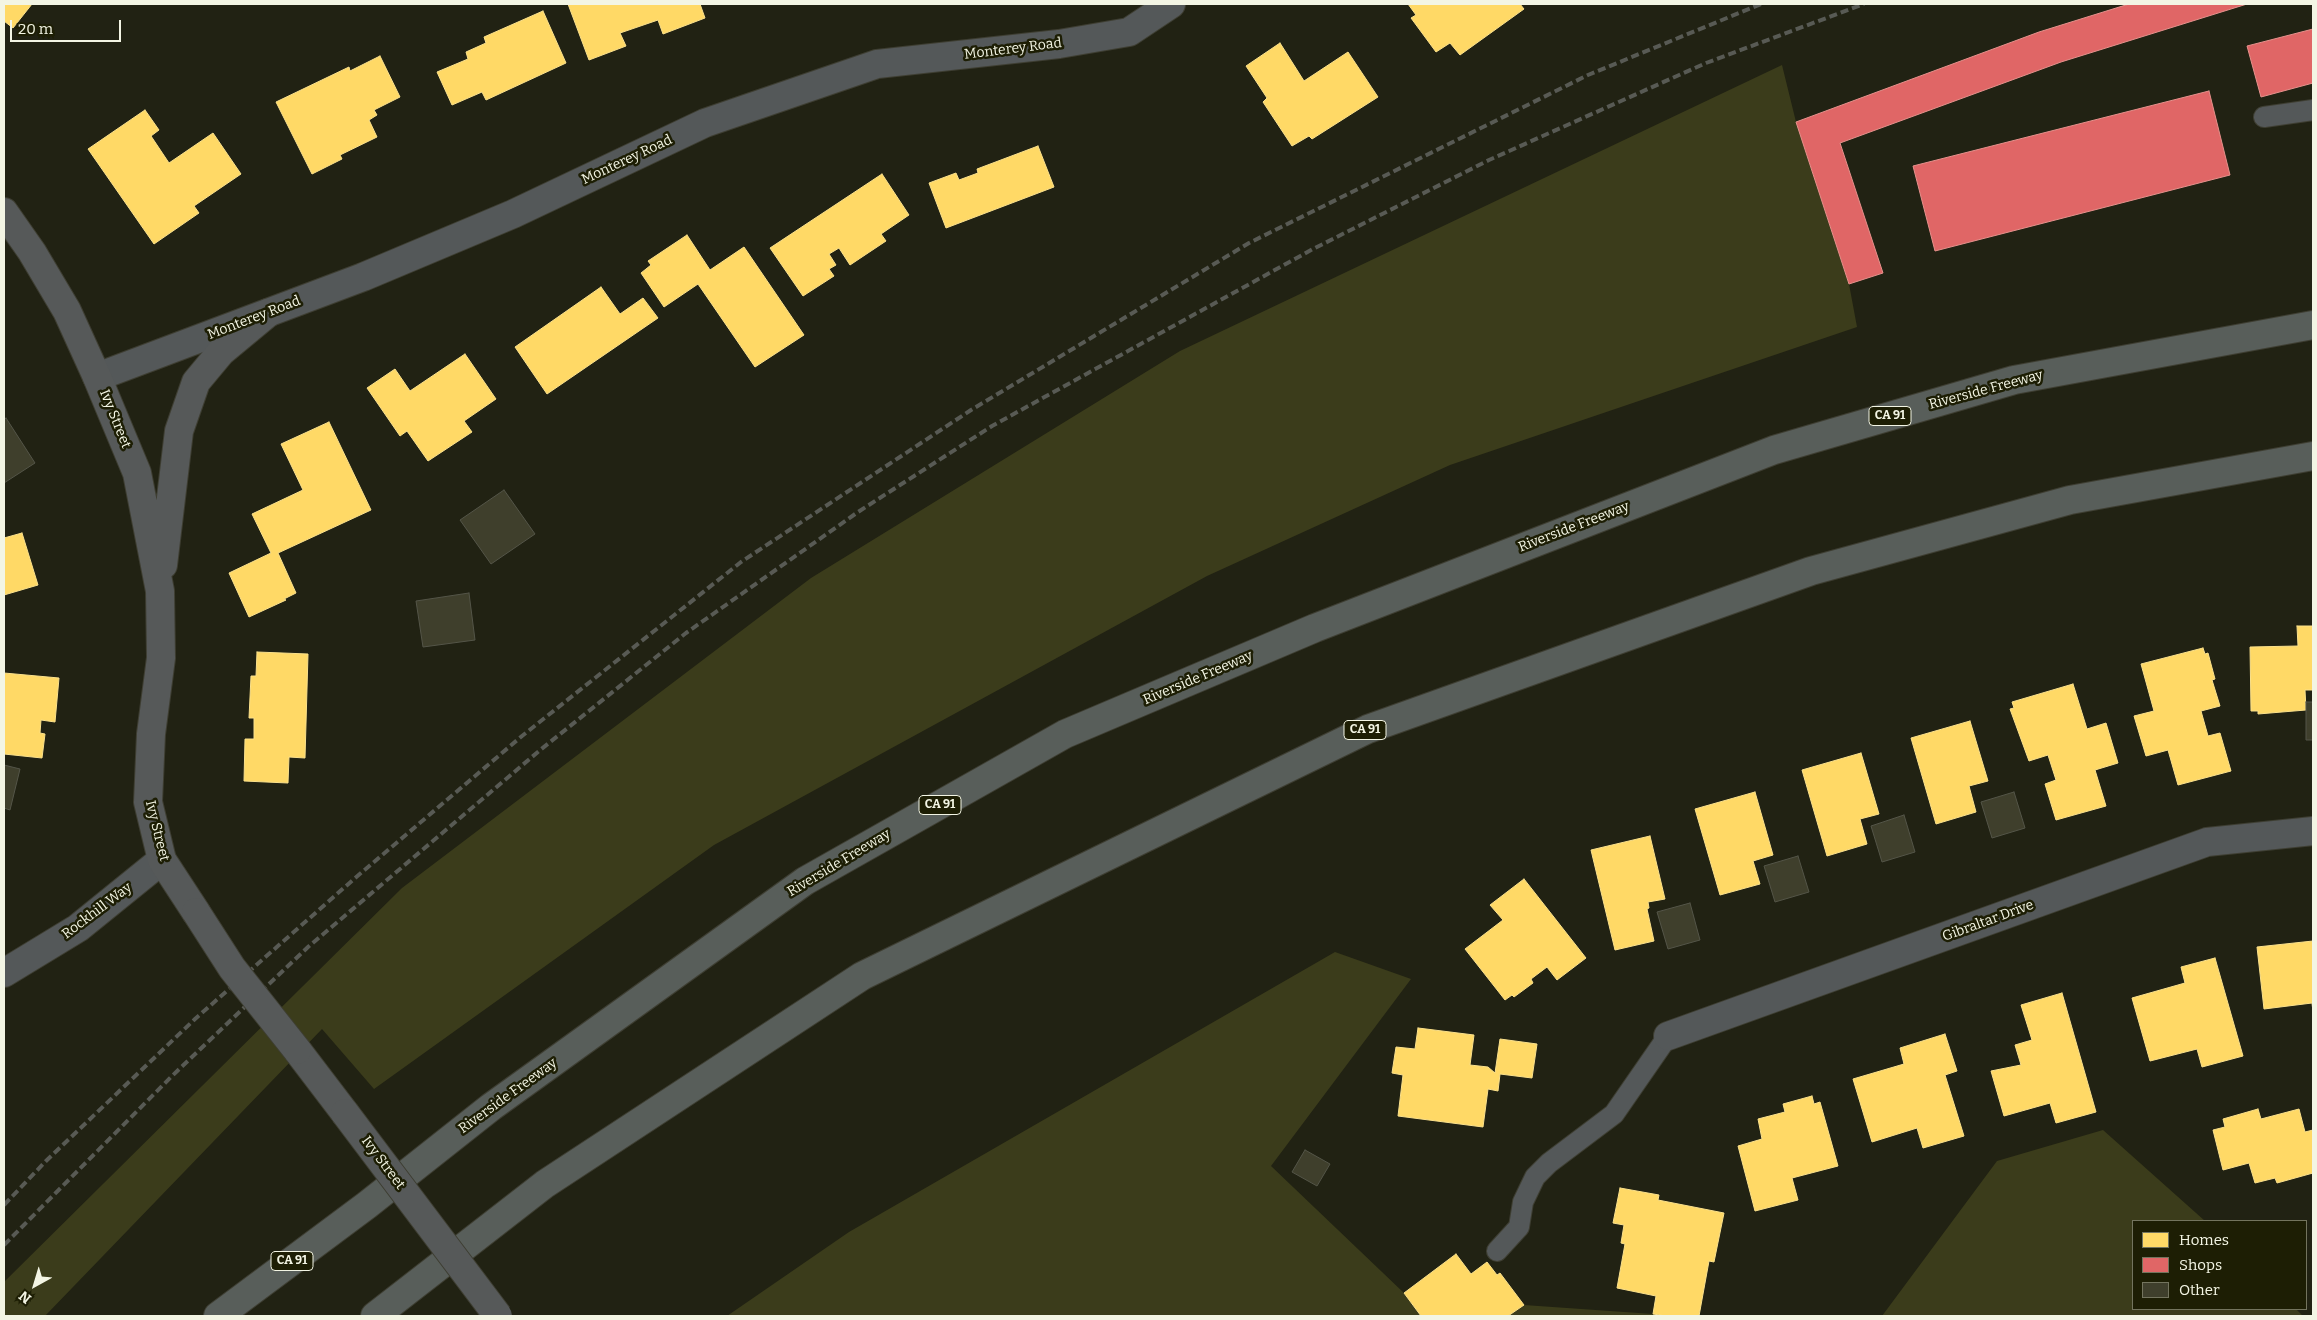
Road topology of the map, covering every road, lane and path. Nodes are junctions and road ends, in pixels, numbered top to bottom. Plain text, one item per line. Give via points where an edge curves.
1 (1171, 4) edge
2 (2313, 110) edge
3 (2264, 117) dead end
4 (4, 212) edge
5 (268, 313) junction
6 (2313, 325) edge
7 (97, 377) junction
8 (2313, 456) edge
9 (160, 591) junction
10 (2313, 831) edge
11 (162, 860) junction
12 (4, 972) edge
13 (1668, 1036) joint
14 (1497, 1252) dead end
15 (218, 1316) edge
16 (375, 1316) edge
17 (498, 1316) edge

1 - 5 street, Monterey Road via 1129,32 1059,44 877,64 705,123 513,214
2 - 3 lane
4 - 7 street, Ivy Street via 67,311
5 - 7 street, Monterey Road
5 - 9 street via 221,352 196,382 179,431
6 - 15 highway, Riverside Freeway / CA 91 via 2014,380 1774,450 1315,628 1065,734 805,881 484,1112 367,1205
7 - 9 street, Ivy Street via 137,473
8 - 16 highway, CA 91 via 2070,500 1811,571 1368,729 862,976 545,1184
9 - 11 street, Ivy Street via 160,658 151,734 148,802
10 - 13 street, Gibraltar Drive via 2208,842
11 - 12 street, Rockhill Way via 78,928
11 - 17 street, Ivy Street, bridge via 232,968
13 - 14 lane via 1614,1114 1534,1177 1523,1202 1519,1227

